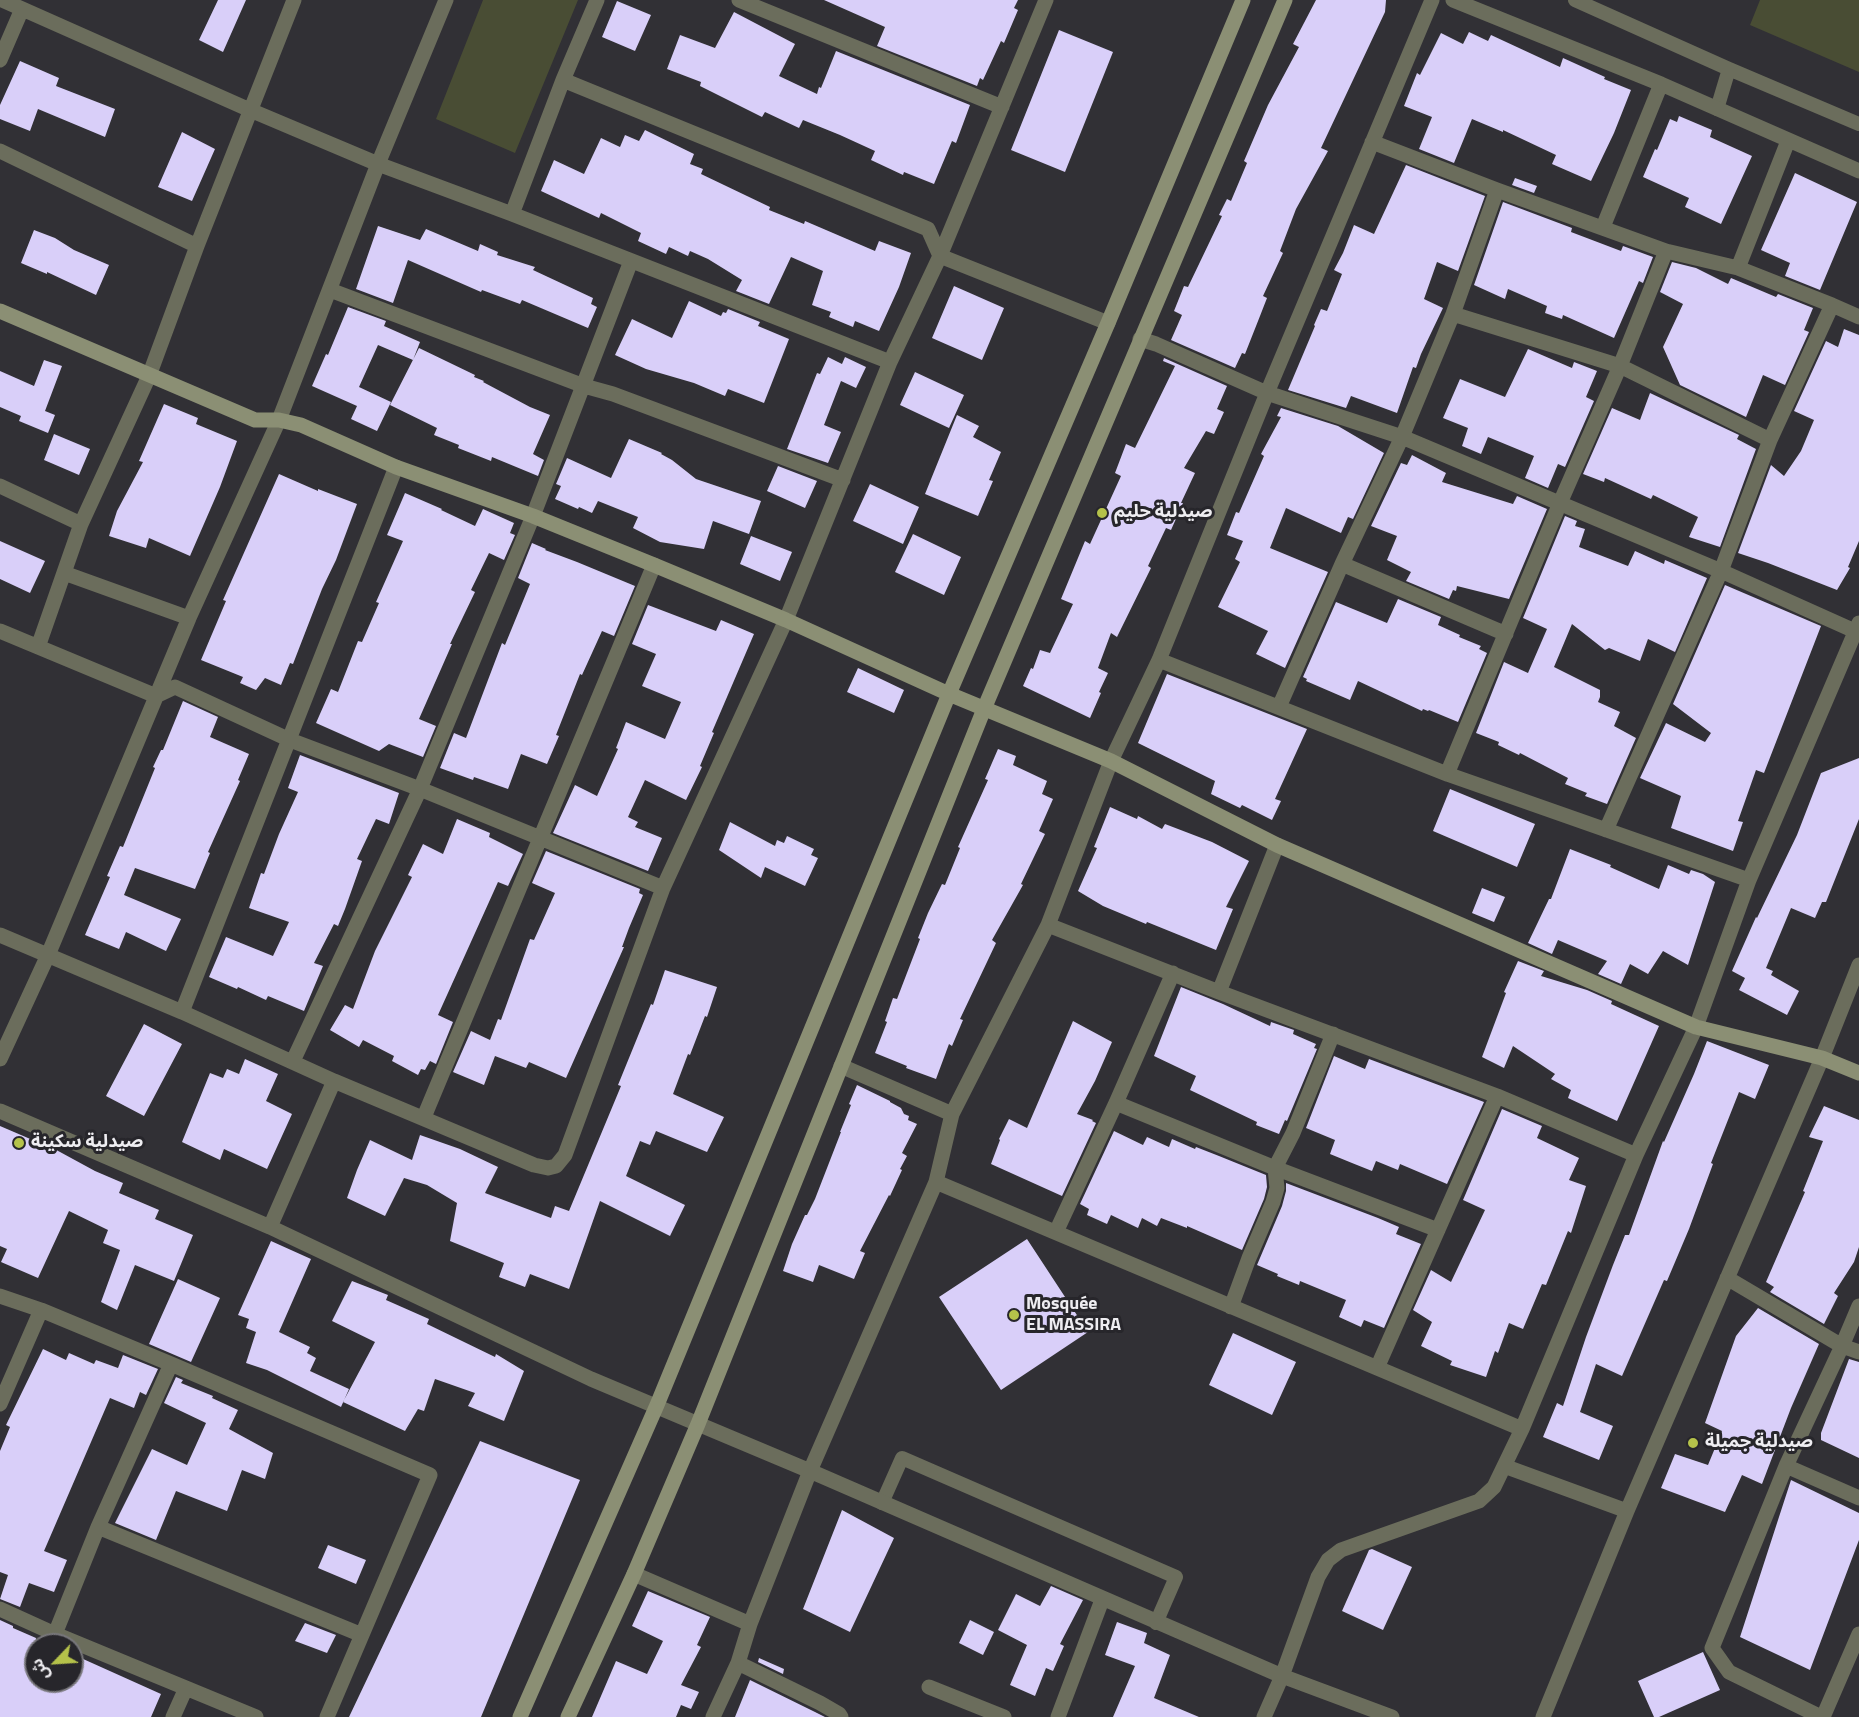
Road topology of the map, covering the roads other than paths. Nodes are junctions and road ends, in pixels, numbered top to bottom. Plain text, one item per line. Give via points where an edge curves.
1 (2, 0) edge
2 (294, 0) edge
3 (446, 0) edge
4 (597, 0) edge
5 (741, 0) edge
6 (1046, 0) edge
7 (1243, 0) edge
8 (1285, 0) edge
9 (1432, 0) edge
10 (1453, 0) edge
11 (1575, 0) edge
12 (22, 9) junction
13 (0, 60) edge
14 (1729, 69) junction
15 (563, 80) junction
16 (1661, 84) junction
17 (1002, 107) junction
18 (1717, 109) junction
19 (250, 110) junction
20 (1859, 124) edge
21 (1788, 141) junction
22 (1372, 142) junction
23 (0, 151) edge
24 (378, 164) junction
25 (1859, 171) edge
26 (1497, 190) junction
27 (512, 214) junction
28 (1603, 227) junction
29 (196, 246) junction
30 (1666, 251) junction
31 (940, 256) junction
32 (631, 261) junction
33 (1737, 268) junction
34 (330, 290) junction
35 (1832, 305) junction
36 (0, 311) edge
37 (1453, 314) junction
38 (1859, 317) edge
39 (1108, 323) junction
40 (1140, 339) junction
41 (890, 362) junction
42 (1620, 366) junction
43 (149, 376) junction
44 (584, 386) junction
45 (1268, 393) junction
46 (279, 420) junction
47 (1402, 437) junction
48 (1770, 440) junction
49 (396, 467) junction
50 (843, 480) junction
51 (0, 486) edge
52 (1560, 503) junction
53 (533, 516) junction
54 (81, 524) junction
55 (1342, 564) junction
56 (654, 565) junction
57 (1721, 571) junction
58 (64, 573) junction
59 (189, 618) junction
60 (786, 620) junction
61 (1858, 629) edge
62 (0, 631) edge
63 (1506, 634) junction
64 (38, 647) junction
65 (1159, 660) junction
66 (949, 694) junction
67 (156, 696) junction
68 (1279, 707) junction
69 (984, 709) junction
70 (290, 740) junction
71 (1111, 762) junction
72 (1447, 774) junction
73 (420, 789) junction
74 (1606, 830) junction
75 (540, 838) junction
76 (1277, 845) junction
77 (1749, 880) junction
78 (663, 888) junction
79 (1048, 925) junction
80 (0, 935) edge
81 (48, 955) junction
82 (1859, 965) edge
83 (1173, 973) junction
84 (1219, 992) junction
85 (182, 1012) junction
86 (1695, 1028) junction
87 (1333, 1034) junction
88 (1822, 1058) junction
89 (0, 1059) edge
90 (293, 1061) junction
91 (841, 1066) junction
92 (1859, 1073) edge
93 (334, 1081) junction
94 (1497, 1096) junction
95 (1116, 1102) junction
96 (0, 1111) edge
97 (952, 1114) junction
98 (423, 1117) junction
99 (1636, 1155) junction
100 (1275, 1168) junction
101 (936, 1182) junction
102 (270, 1227) junction
103 (1438, 1230) junction
104 (1056, 1232) junction
105 (1727, 1278) junction
106 (0, 1296) edge
107 (1859, 1306) edge
108 (1231, 1307) junction
109 (41, 1310) junction
110 (1842, 1346) junction
111 (1859, 1352) edge
112 (171, 1364) junction
113 (1377, 1368) junction
114 (0, 1404) edge
115 (657, 1405) junction
116 (698, 1424) junction
117 (1522, 1429) junction
118 (1504, 1466) junction
119 (1786, 1467) junction
120 (810, 1471) junction
121 (1859, 1498) edge
122 (882, 1503) junction
123 (1626, 1511) junction
124 (98, 1527) junction
125 (634, 1574) junction
126 (1102, 1600) junction
127 (0, 1609) edge
128 (1156, 1623) junction
129 (750, 1624) junction
130 (52, 1633) edge
131 (54, 1633) edge
132 (362, 1635) junction
133 (1859, 1635) edge
134 (84, 1646) edge
135 (738, 1663) junction
136 (1282, 1676) junction
137 (929, 1687) dead end
138 (186, 1688) junction
139 (173, 1717) edge
140 (256, 1717) edge
141 (327, 1717) edge
142 (520, 1717) edge
143 (568, 1717) edge
144 (713, 1717) edge
145 (841, 1717) edge
146 (1004, 1717) edge
147 (1058, 1717) edge
148 (1264, 1717) edge
149 (1392, 1717) edge
150 (1542, 1717) edge
151 (1822, 1717) edge

1 - 12 street
2 - 19 street
3 - 24 street
4 - 15 street
5 - 17 street
6 - 17 street
7 - 39 street
8 - 40 street
9 - 22 street
10 - 16 street
11 - 14 lane
12 - 13 street
12 - 19 street
14 - 18 lane
14 - 20 lane
15 - 27 street
15 - 31 street via 928,229
16 - 18 street
16 - 28 street
17 - 31 street
18 - 21 street
19 - 24 street
19 - 29 street
21 - 25 street
21 - 33 street
22 - 26 street
22 - 45 street
23 - 29 street
24 - 27 street
24 - 34 street
26 - 28 street
26 - 37 street
27 - 32 street
28 - 30 street
29 - 43 street
30 - 33 street
30 - 42 street
31 - 39 street
31 - 41 street
32 - 41 street
32 - 44 street
33 - 35 street
34 - 44 street
34 - 46 street
35 - 38 street
35 - 48 street
36 - 43 street
37 - 42 street
37 - 47 street
39 - 66 street
40 - 45 street
40 - 69 street
41 - 50 street
42 - 48 street
42 - 52 street
43 - 46 street via 255,420
43 - 54 street
44 - 50 street
44 - 53 street
45 - 47 street
45 - 65 street
46 - 49 street via 301,424
46 - 59 street
47 - 52 street
47 - 55 street
48 - 57 street
49 - 53 street
49 - 70 street
50 - 60 street
51 - 54 street
52 - 57 street
52 - 63 street
53 - 56 street
53 - 73 street
54 - 58 street
55 - 63 street
55 - 68 street
56 - 60 street
56 - 75 street
57 - 61 street
57 - 74 street
58 - 59 street
58 - 64 street
59 - 67 street
60 - 66 street
60 - 78 street
61 - 77 street
62 - 64 street
63 - 72 street
64 - 67 street
65 - 68 street
65 - 71 street
66 - 69 street
66 - 115 street
67 - 70 street via 175,687
67 - 81 street
68 - 72 street
69 - 71 street
69 - 91 street
70 - 73 street
70 - 85 street
71 - 76 street
71 - 79 street
72 - 74 street
73 - 75 street
73 - 90 street
74 - 77 street
75 - 78 street
75 - 98 street
76 - 84 street
76 - 86 street
77 - 86 street
78 - 98 street via 565,1155 556,1166 534,1165
79 - 83 street
79 - 97 street
80 - 81 street
81 - 85 street
81 - 89 street
82 - 88 street
83 - 84 street
83 - 95 street
84 - 87 street
85 - 90 street
86 - 88 street
86 - 99 street
87 - 94 street
87 - 100 street
88 - 92 street
88 - 105 street
90 - 93 street
91 - 97 street
91 - 116 street
93 - 98 street
93 - 102 street
94 - 99 street
94 - 103 street
95 - 100 street
95 - 104 street
96 - 102 street
97 - 101 street
99 - 117 street
100 - 103 street
100 - 108 street via 1277,1188 1273,1202
101 - 104 street
101 - 120 street
102 - 115 street via 591,1379
103 - 113 street
104 - 108 street
105 - 110 street
105 - 123 street
106 - 109 street
107 - 110 street
108 - 113 street
109 - 112 street
109 - 114 street
110 - 111 street
110 - 119 street
112 - 124 street
112 - 132 street via 430,1475
113 - 117 street
115 - 116 street
115 - 142 street
116 - 120 street
116 - 125 street
117 - 118 street
118 - 123 street
118 - 136 street via 1494,1487 1479,1501 1341,1550 1328,1560 1318,1577
119 - 121 street
119 - 151 street via 1712,1648 1729,1672
120 - 122 street
120 - 129 street
122 - 126 street
122 - 128 lane via 902,1458 1176,1576
123 - 150 street
124 - 131 street
124 - 132 street
125 - 129 street
125 - 143 street
126 - 128 street
126 - 147 street
127 - 130 street
128 - 136 street
129 - 135 street
132 - 141 street
133 - 151 street
134 - 138 street
135 - 144 street
135 - 145 street
136 - 148 street
136 - 149 street
137 - 146 street
138 - 139 street
138 - 140 street

